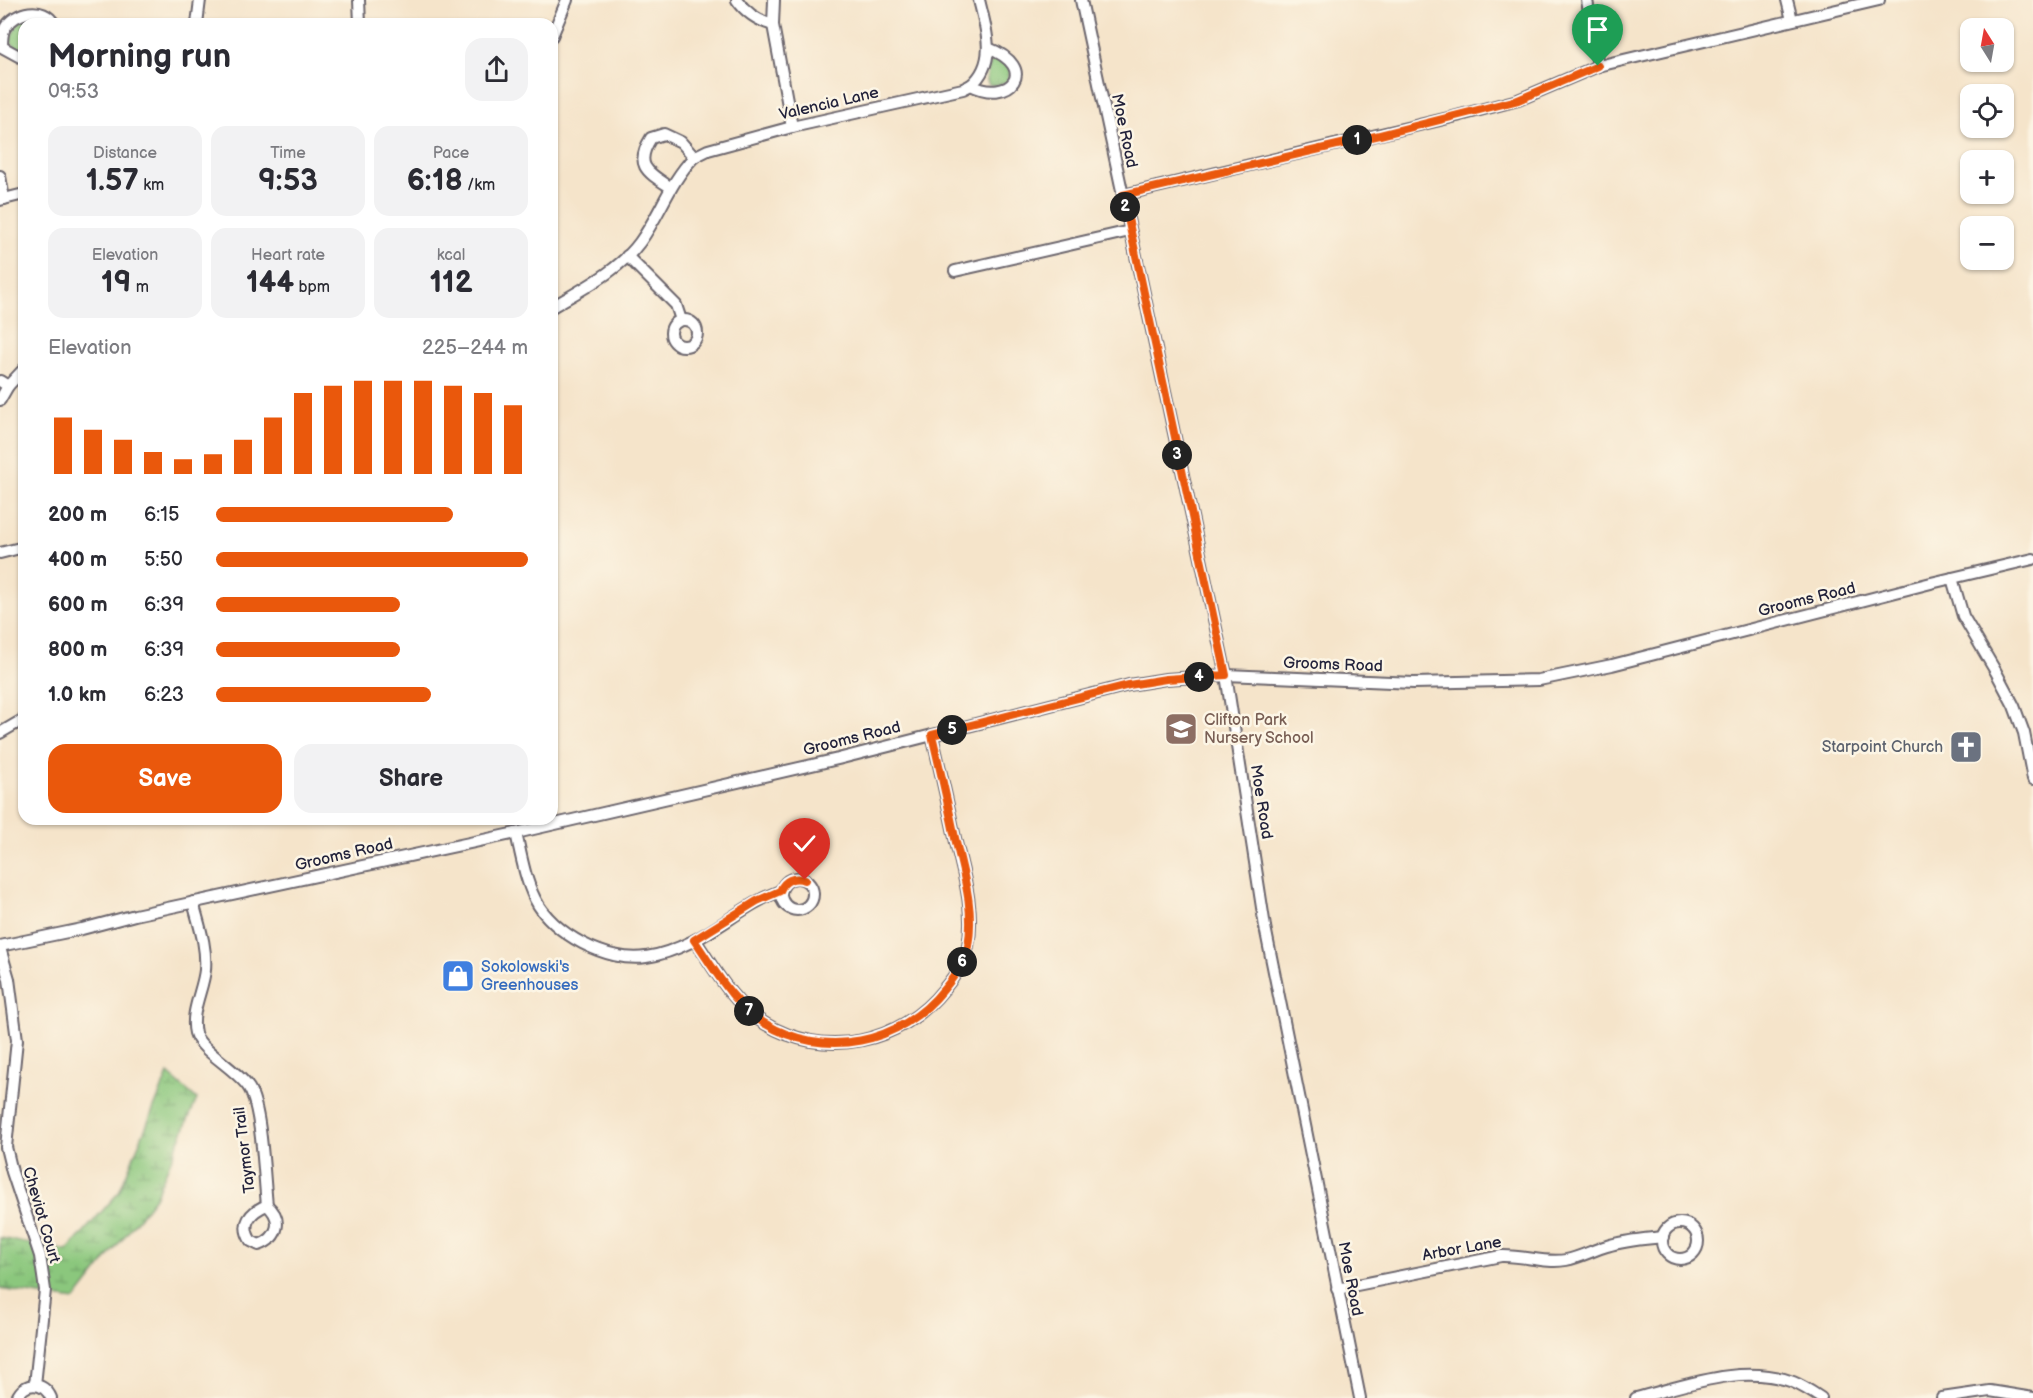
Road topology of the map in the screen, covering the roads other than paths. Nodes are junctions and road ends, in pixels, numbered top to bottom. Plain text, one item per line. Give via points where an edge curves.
1 (200, 0) edge
2 (359, 0) edge
3 (567, 0) edge
4 (737, 0) edge
5 (774, 0) edge
6 (979, 0) edge
7 (1081, 0) edge
8 (1587, 0) edge
9 (1787, 0) edge
10 (1879, 0) edge
11 (49, 18) edge
12 (198, 18) edge
13 (360, 18) edge
14 (1792, 20) junction
15 (558, 22) edge
16 (773, 25) junction
17 (1, 47) edge
18 (988, 48) junction
19 (18, 56) edge
20 (1598, 66) junction
21 (971, 85) junction
22 (792, 126) junction
23 (694, 157) junction
24 (0, 176) edge
25 (670, 187) junction
26 (1123, 195) junction
27 (18, 196) edge
28 (2, 200) edge
29 (1130, 231) junction
30 (627, 256) junction
31 (955, 271) dead end
32 (558, 303) edge
33 (681, 320) dead end
34 (18, 374) edge
35 (4, 384) edge
36 (0, 400) edge
37 (18, 548) edge
38 (0, 553) edge
39 (2033, 559) edge
40 (1952, 578) junction
41 (1226, 675) junction
42 (18, 722) edge
43 (0, 733) edge
44 (932, 735) junction
45 (2033, 779) edge
46 (558, 823) edge
47 (550, 825) edge
48 (516, 833) junction
49 (780, 891) dead end
50 (193, 902) junction
51 (694, 940) junction
52 (0, 947) edge
53 (267, 1205) dead end
54 (1663, 1237) dead end
55 (1337, 1289) junction
56 (34, 1385) junction
57 (17, 1398) edge
58 (51, 1398) edge
59 (1359, 1398) edge
60 (1636, 1398) edge
61 (1821, 1398) edge
62 (1942, 1398) edge
63 (2033, 1398) edge

1 - 12 street
2 - 13 street
3 - 15 street
4 - 16 street via 757,19
5 - 16 street
6 - 18 street
7 - 26 street, Moe Road
8 - 20 street
9 - 14 street
10 - 14 street
11 - 17 street via 38,12 16,16 4,29
14 - 20 street
16 - 22 street
17 - 19 street
18 - 21 street via 983,71
18 - 21 street, Valencia Lane via 1002,53 1014,64 1014,79 1001,90 988,92
20 - 26 street via 1518,100
21 - 22 street, Valencia Lane
22 - 23 street, Valencia Lane
23 - 25 street
23 - 25 street via 681,142 664,134 651,138 644,150 644,165 649,174
24 - 28 street
25 - 30 street via 647,232
26 - 29 street, Moe Road
27 - 28 street
29 - 31 street
29 - 41 street, Moe Road
30 - 32 street
30 - 33 street via 676,305
34 - 35 street
35 - 36 street
37 - 38 street
39 - 40 street, Grooms Road
40 - 41 street, Grooms Road via 1621,663 1539,680 1414,683
40 - 45 street via 1962,616 2014,706
41 - 44 street, Grooms Road via 1129,685
41 - 55 street, Moe Road via 1265,927
42 - 43 street
44 - 46 street, Grooms Road
44 - 51 street via 968,891 970,921 968,948 960,968 922,1013 884,1035 863,1041 840,1045 801,1039 765,1024 738,1003
47 - 48 street, Grooms Road
48 - 50 street, Grooms Road
48 - 51 street via 535,901 581,943 615,956 645,958
49 - 51 street
50 - 52 street, Grooms Road
50 - 53 street, Taymor Trail via 206,949 194,1030 217,1059 241,1076 255,1098
52 - 56 street, Cheviot Court via 9,979 17,1040 6,1147 40,1256 45,1290
54 - 55 street, Arbor Lane via 1605,1246 1565,1260 1501,1256
55 - 59 street, Moe Road
56 - 57 street via 22,1390
56 - 58 street via 44,1388
60 - 61 street via 1716,1378 1748,1375 1791,1382
62 - 63 street via 1990,1391

